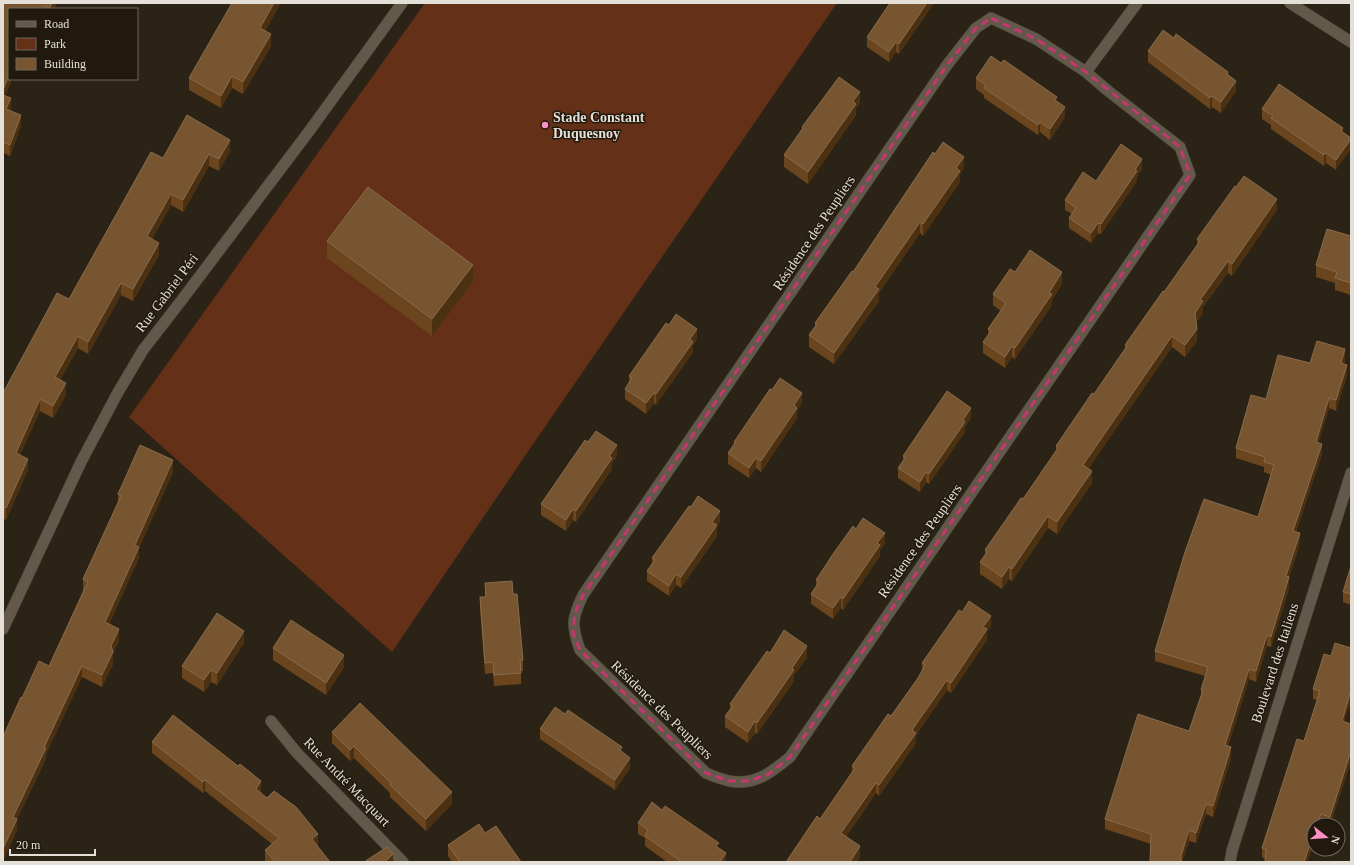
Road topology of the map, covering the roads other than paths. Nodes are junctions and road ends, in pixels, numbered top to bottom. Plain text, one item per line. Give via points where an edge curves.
1 (402, 3) edge
2 (1137, 3) edge
3 (1290, 3) edge
4 (1351, 42) edge
5 (1086, 72) junction
6 (1351, 473) edge
7 (3, 629) edge
8 (271, 721) dead end
9 (403, 862) edge
10 (1230, 862) edge

1 - 7 street, Rue Gabriel Péri via 310,130 143,350 81,462
2 - 5 street
3 - 4 street
5 - 5 street, Résidence des Peupliers via 1036,39 991,18 976,28 947,65 583,595 575,613 573,633 580,650 706,773 729,781 749,781 769,774 790,757 1190,175 1180,147
6 - 10 street, Boulevard des Italiens
8 - 9 street, Rue André Macquart via 297,753

